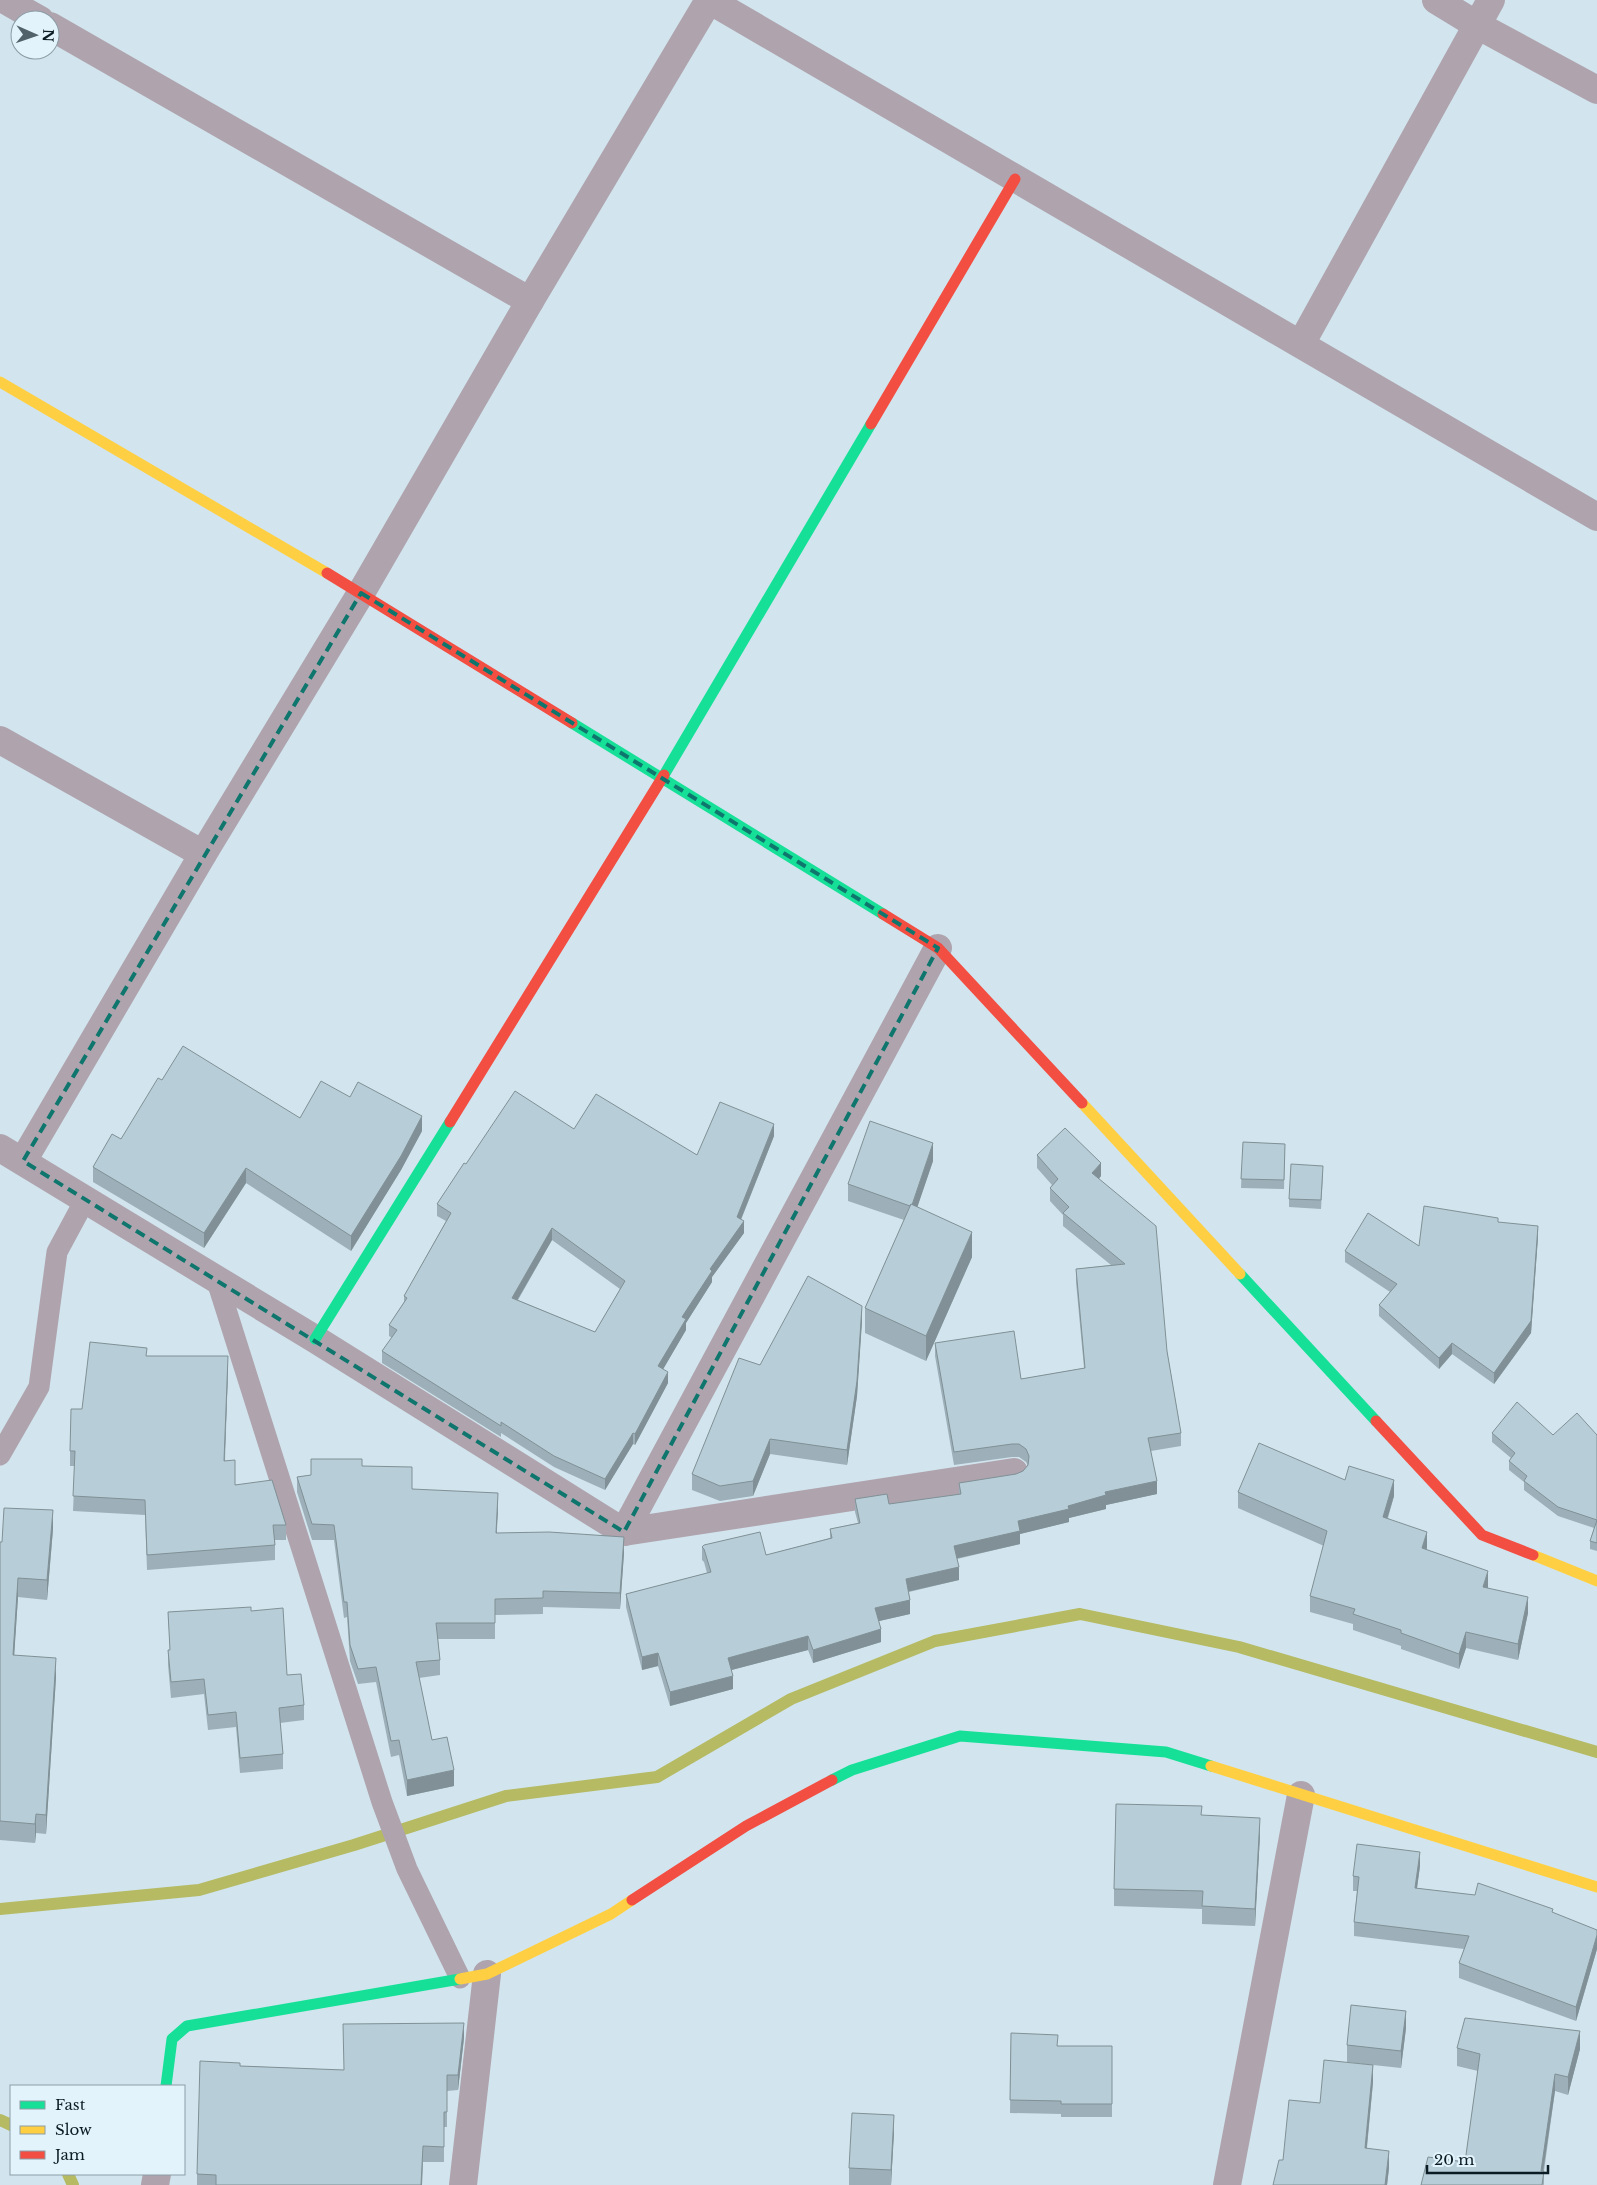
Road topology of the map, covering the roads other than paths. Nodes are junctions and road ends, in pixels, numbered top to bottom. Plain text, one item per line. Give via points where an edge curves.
1 (5, 0) edge
2 (709, 0) edge
3 (1436, 0) edge
4 (1491, 0) edge
5 (22, 10) edge
6 (1477, 26) junction
7 (60, 32) edge
8 (1597, 90) edge
9 (1015, 179) junction
10 (530, 301) junction
11 (1301, 344) junction
12 (0, 382) edge
13 (1597, 517) edge
14 (361, 593) junction
15 (0, 740) edge
16 (662, 779) junction
17 (203, 854) junction
18 (938, 948) junction
19 (11, 1155) edge
20 (85, 1200) junction
21 (216, 1278) junction
22 (316, 1339) junction
23 (0, 1455) edge
24 (1014, 1472) edge
25 (624, 1532) junction
26 (1597, 1581) edge
27 (1301, 1794) junction
28 (1597, 1887) edge
29 (487, 1974) junction
30 (460, 1978) junction
31 (166, 2085) edge
32 (463, 2185) edge
33 (1227, 2185) edge

1 - 5 street
2 - 9 street
2 - 10 street
3 - 6 street
4 - 6 street
6 - 8 street
6 - 11 street
7 - 10 street
9 - 11 street
9 - 16 street
10 - 14 street
11 - 13 street
12 - 14 street
14 - 16 street
14 - 17 street
15 - 17 street
16 - 18 street
16 - 22 street
17 - 19 street
18 - 25 street
18 - 26 street via 1482,1535
19 - 20 street
20 - 21 street
20 - 23 lane via 57,1252 39,1387
21 - 22 street
21 - 30 lane via 382,1802 407,1869
22 - 25 street
24 - 25 street
27 - 28 street
27 - 29 street via 1166,1752 960,1736 852,1770 746,1826 611,1914
27 - 33 street
29 - 30 street
29 - 32 street
30 - 31 street via 187,2026 172,2039

